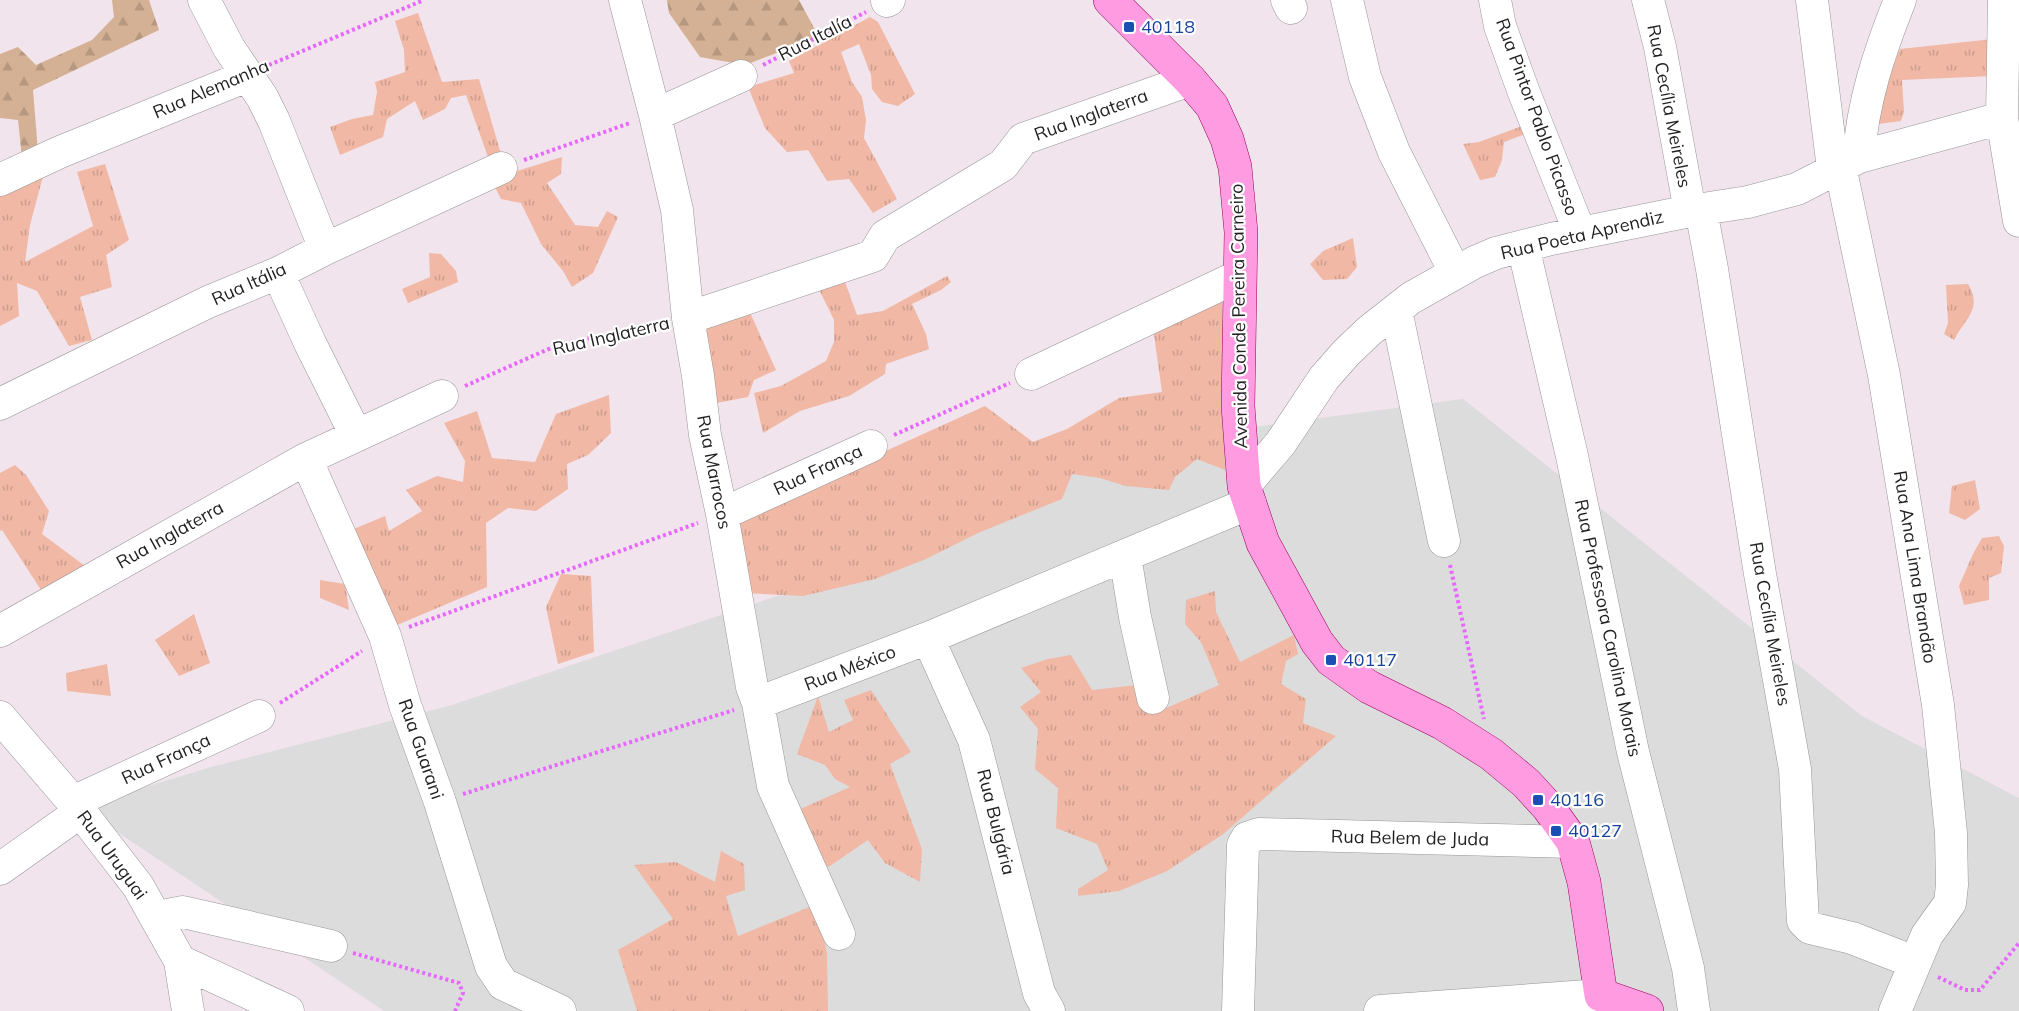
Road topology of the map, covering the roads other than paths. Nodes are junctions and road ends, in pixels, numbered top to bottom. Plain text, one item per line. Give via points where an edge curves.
1 (204, 0) edge
2 (625, 0) edge
3 (1110, 0) edge
4 (1347, 0) edge
5 (1495, 0) edge
6 (1648, 0) edge
7 (1812, 0) edge
8 (1900, 0) edge
9 (2004, 0) edge
10 (247, 76) junction
11 (741, 76) road end
12 (1190, 80) junction
13 (655, 115) junction
14 (2002, 118) junction
15 (1844, 164) junction
16 (501, 168) road end
17 (0, 180) edge
18 (1695, 211) junction
19 (2019, 221) edge
20 (1580, 233) junction
21 (1522, 246) junction
22 (325, 249) junction
23 (1455, 272) junction
24 (278, 273) junction
25 (1239, 276) junction
26 (1396, 310) junction
27 (688, 318) junction
28 (1031, 374) road end
29 (442, 396) road end
30 (0, 404) edge
31 (357, 435) junction
32 (871, 446) road end
33 (306, 459) junction
34 (1247, 495) junction
35 (723, 514) junction
36 (1444, 541) road end
37 (1125, 556) junction
38 (0, 631) edge
39 (928, 638) junction
40 (1154, 698) dead end
41 (758, 703) junction
42 (259, 716) road end
43 (0, 717) edge
44 (76, 807) junction
45 (1573, 842) junction
46 (0, 869) edge
47 (161, 926) junction
48 (839, 934) dead end
49 (331, 946) road end
50 (180, 961) junction
51 (1914, 962) junction
52 (1601, 995) junction
53 (1553, 1004) edge
54 (282, 1008) edge
55 (188, 1011) edge
56 (560, 1011) edge
57 (1049, 1011) edge
58 (1238, 1011) edge
59 (1380, 1011) edge
60 (1647, 1011) edge
61 (1694, 1011) edge
62 (1895, 1011) edge

1 - 10 street
2 - 13 street, Rua Marrocos
3 - 12 main road, Avenida Conde Pereira Carneiro
4 - 23 street via 1365,77 1390,141
5 - 20 street, Rua Pintor Pablo Picasso via 1523,90
6 - 18 street, Rua Cecília Meireles
7 - 15 street
8 - 15 street, Rua Ana Lima Brandão via 1860,128
9 - 14 street
10 - 17 street, Rua Alemanha
10 - 22 street via 274,121
11 - 13 street
12 - 25 main road, Avenida Conde Pereira Carneiro via 1212,106 1235,167 1241,232
12 - 27 street, Rua Inglaterra via 1023,139 1003,165 885,236 873,256
13 - 27 street, Rua Marrocos via 677,210
14 - 15 street, Rua Poeta Aprendiz
14 - 19 street
15 - 18 street, Rua Poeta Aprendiz via 1797,189
15 - 51 street, Rua Ana Lima Brandão via 1884,375 1938,705 1951,833 1950,903 1927,934
16 - 22 street, Rua Itália
18 - 20 street, Rua Poeta Aprendiz
18 - 51 street, Rua Cecília Meireles via 1725,347 1795,769 1803,921 1810,928 1852,938
20 - 21 street, Rua Poeta Aprendiz
21 - 23 street, Rua Poeta Aprendiz
21 - 61 street, Rua Professora Carolina Morais via 1572,456 1633,752 1688,968
22 - 24 street, Rua Itália
23 - 26 street, Rua Poeta Aprendiz
24 - 30 street, Rua Itália via 208,302
24 - 31 street
25 - 28 street
25 - 34 main road, Avenida Conde Pereira Carneiro via 1238,406
26 - 34 street, Rua Poeta Aprendiz via 1369,331 1324,378
26 - 36 street
27 - 35 street, Rua Marrocos via 705,435
29 - 31 street, Rua Inglaterra
31 - 33 street, Rua Inglaterra
32 - 35 street, Rua França
33 - 38 street, Rua Inglaterra
33 - 56 street, Rua Guarani via 385,636 491,966 503,984
34 - 37 street, Rua México
34 - 45 main road, Avenida Conde Pereira Carneiro via 1263,543 1281,579 1331,660 1369,687 1442,723 1491,754 1526,783
35 - 41 street, Rua Marrocos
37 - 39 street, Rua México
37 - 40 street
39 - 41 street, Rua México
39 - 57 street, Rua Bulgária via 974,740 1039,993
41 - 48 street, Rua Marrocos via 773,786
42 - 44 street, Rua França
43 - 44 street, Rua Uruguai
44 - 46 street, Rua França
44 - 47 street, Rua Uruguai via 138,886
45 - 52 main road, Avenida Conde Pereira Carneiro via 1584,882
45 - 58 street, Rua Belem de Juda via 1259,834 1247,838 1243,845
47 - 49 street via 168,915 183,912
47 - 50 street, Rua Uruguai
50 - 54 street
50 - 55 street, Rua Uruguai
51 - 62 street, Rua Ana Lima Brandão
52 - 53 street
52 - 60 main road
53 - 59 street

